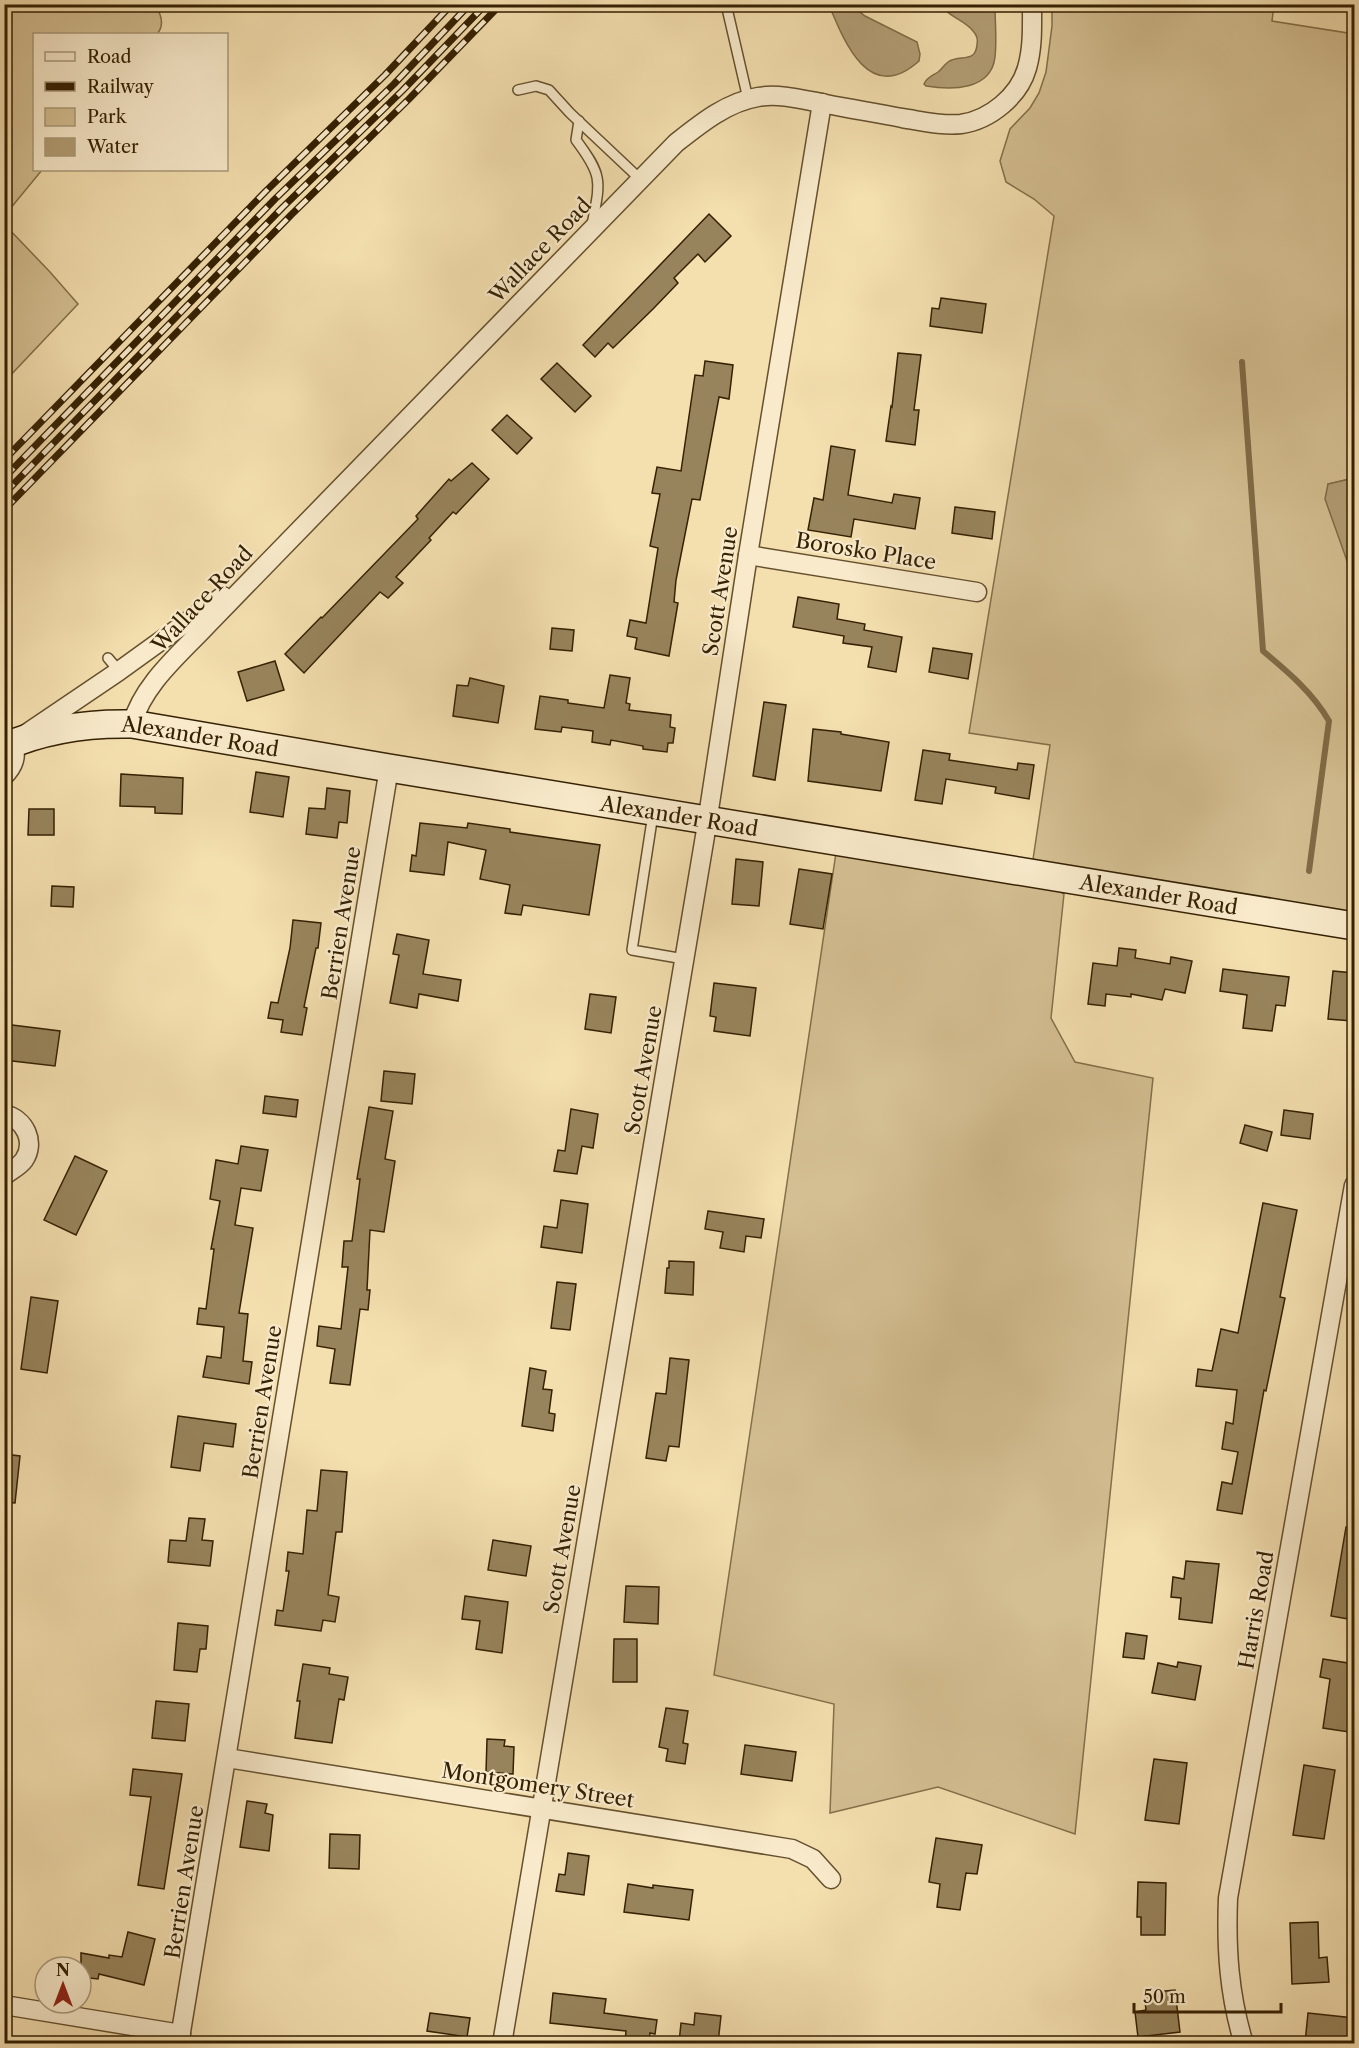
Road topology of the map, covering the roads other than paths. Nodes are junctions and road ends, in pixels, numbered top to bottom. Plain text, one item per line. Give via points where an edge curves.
1 (726, 4) edge
2 (1032, 4) edge
3 (518, 90) dead end
4 (748, 99) junction
5 (822, 103) junction
6 (579, 121) junction
7 (640, 179) junction
8 (591, 230) junction
9 (748, 555) junction
10 (273, 556) junction
11 (977, 592) dead end
12 (132, 724) junction
13 (8, 745) edge
14 (389, 768) junction
15 (4, 776) edge
16 (654, 812) junction
17 (707, 820) junction
18 (1354, 926) edge
19 (684, 959) junction
20 (4, 1114) edge
21 (4, 1176) edge
22 (1354, 1185) edge
23 (227, 1758) junction
24 (542, 1808) junction
25 (831, 1879) dead end
26 (4, 2005) edge
27 (180, 2038) edge
28 (502, 2043) edge
29 (1244, 2043) edge

1 - 4 lane
2 - 5 street, Wallace Road via 1032,45 1024,77 1014,93 986,116 947,125
3 - 6 lane via 543,87
4 - 5 street, Wallace Road via 768,96
4 - 7 street, Wallace Road via 694,129
5 - 9 street, Scott Avenue
6 - 7 lane
6 - 8 lane via 576,140 593,163 599,184
7 - 8 street, Wallace Road
8 - 10 street, Wallace Road
9 - 11 street, Borosko Place
9 - 17 street, Scott Avenue
10 - 12 street, Wallace Road via 146,691
10 - 13 street via 240,584 114,664
12 - 13 street, Alexander Road via 75,727
12 - 14 street, Alexander Road
13 - 15 street via 15,754 14,762
14 - 16 street, Alexander Road
14 - 23 street, Berrien Avenue
16 - 17 street, Alexander Road
16 - 19 lane via 632,950
17 - 18 street, Alexander Road
17 - 19 street, Scott Avenue
19 - 24 street, Scott Avenue
20 - 21 street via 21,1122 29,1141 25,1159
22 - 29 street, Harris Road via 1228,1898 1229,1979
23 - 24 street, Montgomery Street
23 - 27 street, Berrien Avenue
24 - 25 street, Montgomery Street via 792,1849 813,1859
24 - 28 street, Scott Avenue
26 - 27 street

